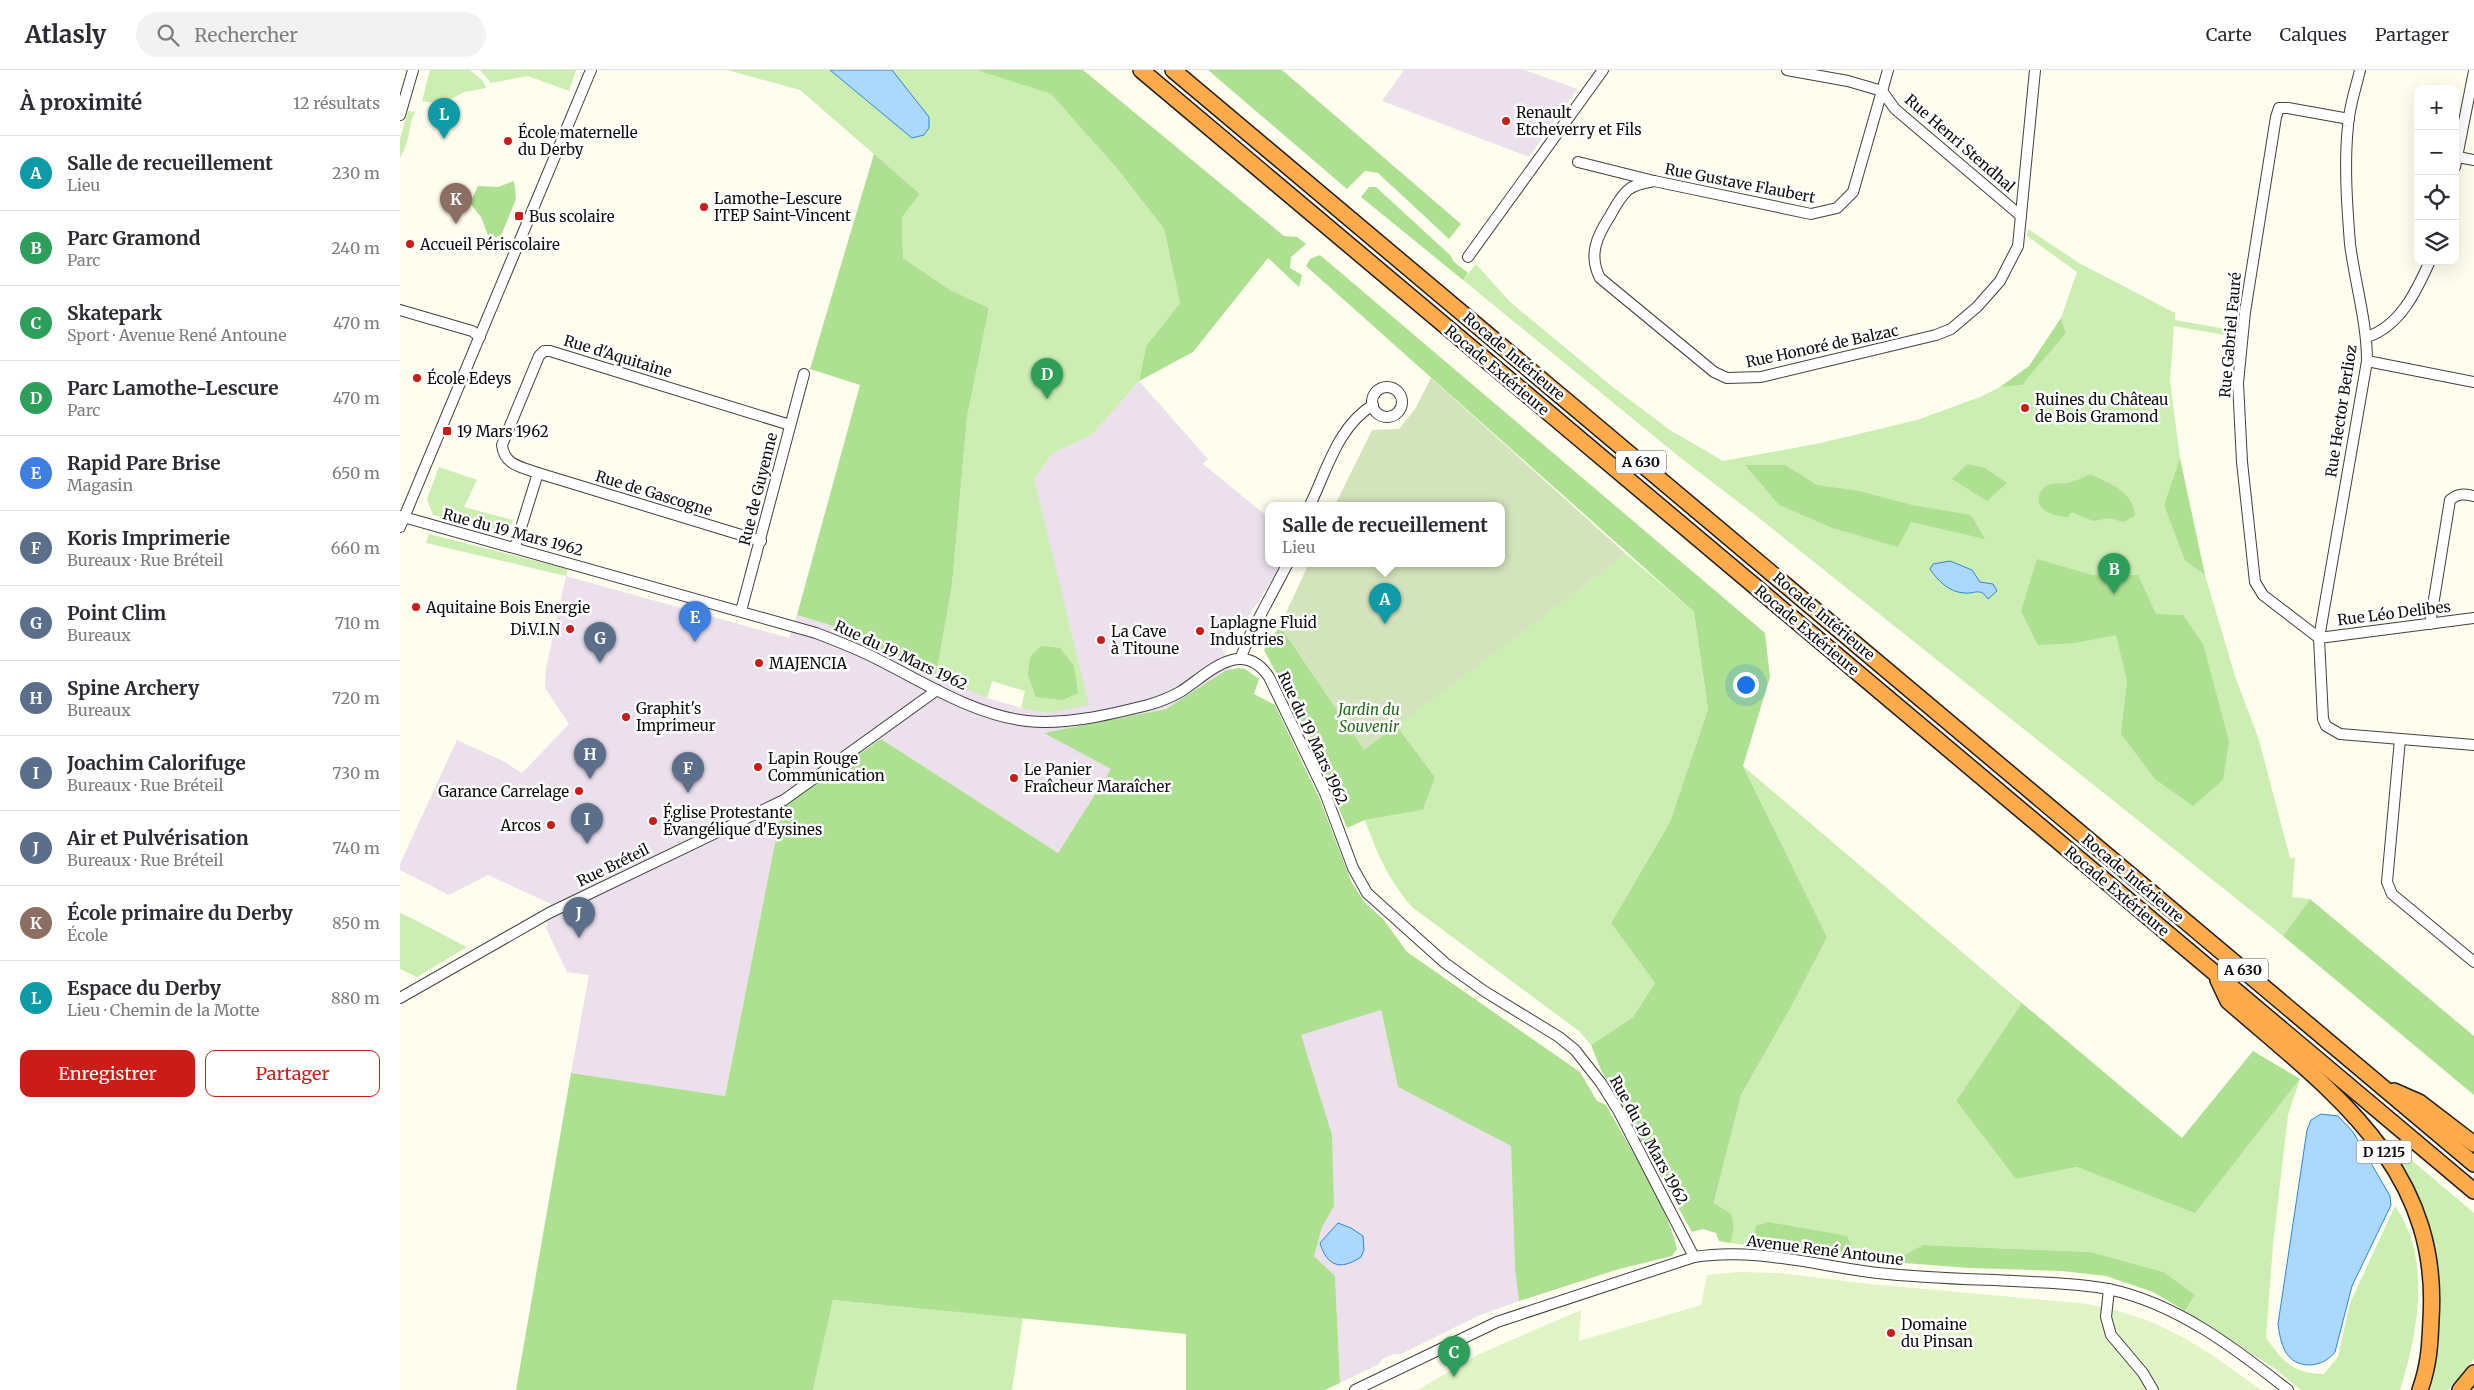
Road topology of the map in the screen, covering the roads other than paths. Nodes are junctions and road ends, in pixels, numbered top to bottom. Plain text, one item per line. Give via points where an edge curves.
1 (413, 70) edge
2 (591, 70) edge
3 (1141, 70) edge
4 (1173, 70) edge
5 (1603, 70) edge
6 (1787, 70) edge
7 (1888, 70) edge
8 (2035, 70) edge
9 (2360, 70) edge
10 (2474, 71) edge
11 (1882, 91) junction
12 (400, 115) edge
13 (2349, 119) junction
14 (2459, 147) edge
15 (2474, 160) edge
16 (1578, 162) dead end
17 (2459, 162) edge
18 (1654, 181) junction
19 (2021, 216) junction
20 (1468, 257) dead end
21 (2428, 265) edge
22 (400, 310) edge
23 (480, 337) junction
24 (2367, 337) junction
25 (2367, 361) junction
26 (804, 374) dead end
27 (2474, 382) edge
28 (1373, 405) dead end
29 (790, 425) junction
30 (538, 473) junction
31 (2474, 496) edge
32 (1311, 502) edge
33 (401, 520) edge
34 (761, 541) junction
35 (515, 547) junction
36 (1286, 567) edge
37 (741, 611) junction
38 (2474, 618) edge
39 (2430, 624) junction
40 (2319, 638) junction
41 (1240, 659) junction
42 (937, 690) junction
43 (2400, 738) junction
44 (2474, 745) edge
45 (2474, 962) edge
46 (2214, 972) junction
47 (400, 998) edge
48 (2377, 1083) junction
49 (2474, 1144) edge
50 (2474, 1164) edge
51 (2474, 1191) edge
52 (1694, 1257) junction
53 (2109, 1289) junction
54 (2474, 1373) edge
55 (1355, 1390) edge
56 (2153, 1390) edge
57 (2288, 1390) edge
58 (2420, 1390) edge
59 (2460, 1390) edge

1 - 12 street
2 - 23 street
3 - 46 highway, Rocade Extérieure / A 630
4 - 48 highway, Rocade Intérieure / A 630
5 - 20 street
6 - 11 street
7 - 11 street, Rue Gustave Flaubert
8 - 19 street
9 - 13 street, Rue Hector Berlioz
10 - 14 street
11 - 18 street, Rue Gustave Flaubert via 1853,192 1837,208 1811,214
11 - 19 street, Rue Henri Stendhal via 1895,109
13 - 24 street, Rue Hector Berlioz via 2346,153 2350,244
13 - 40 street, Rue Gabriel Fauré via 2279,108 2245,312 2238,383 2242,462 2256,582 2263,595
15 - 17 street
16 - 18 street, Rue Gustave Flaubert
18 - 19 street, Rue Honoré de Balzac via 1628,189 1619,199 1597,236 1596,270 1600,278 1697,359 1727,378 1760,377 1951,329 1977,307 2010,265 2018,246
21 - 24 street via 2395,321 2387,329
22 - 23 street via 472,331
23 - 33 street
24 - 25 street, Rue Hector Berlioz
25 - 27 street
25 - 40 street, Rue Hector Berlioz
26 - 29 street, Rue de Guyenne
28 - 32 street via 1358,414 1347,427
29 - 30 street, Rue d'Aquitaine via 547,351 539,356 502,445 502,454 510,463
29 - 34 street, Rue de Guyenne
30 - 34 street, Rue de Gascogne
30 - 35 street
31 - 39 street via 2455,495 2450,500
33 - 35 street, Rue du 19 Mars 1962
34 - 37 street, Rue de Guyenne
35 - 37 street, Rue du 19 Mars 1962
36 - 41 street
37 - 42 street, Rue du 19 Mars 1962 via 847,644
38 - 39 street, Rue Léo Delibes
39 - 40 street, Rue Léo Delibes
40 - 43 street, Rue Hector Berlioz via 2326,726 2340,734
41 - 42 street, Rue du 19 Mars 1962 via 1227,660 1158,703 1065,721 1011,718
41 - 52 street, Rue du 19 Mars 1962 via 1263,669 1268,677 1325,793 1353,868 1367,893 1445,963 1484,991 1559,1036 1575,1050 1618,1110
42 - 47 street, Rue Bréteil via 784,800 549,913
43 - 44 street
43 - 45 street via 2388,882 2392,894
46 - 51 highway, Rocade Extérieure / A 630
46 - 58 highway, D 1215 via 2228,1001 2357,1117 2386,1154 2405,1187 2428,1253 2433,1294 2428,1366
48 - 49 highway via 2419,1102
48 - 50 highway, Rocade Intérieure / A 630
52 - 53 street, Avenue René Antoune via 1713,1254 1754,1256 1887,1274
52 - 55 street, Avenue René Antoune via 1497,1322
53 - 56 street via 2106,1317 2110,1335 2144,1373
53 - 57 street, Avenue René Antoune via 2152,1303 2196,1325
54 - 59 highway

